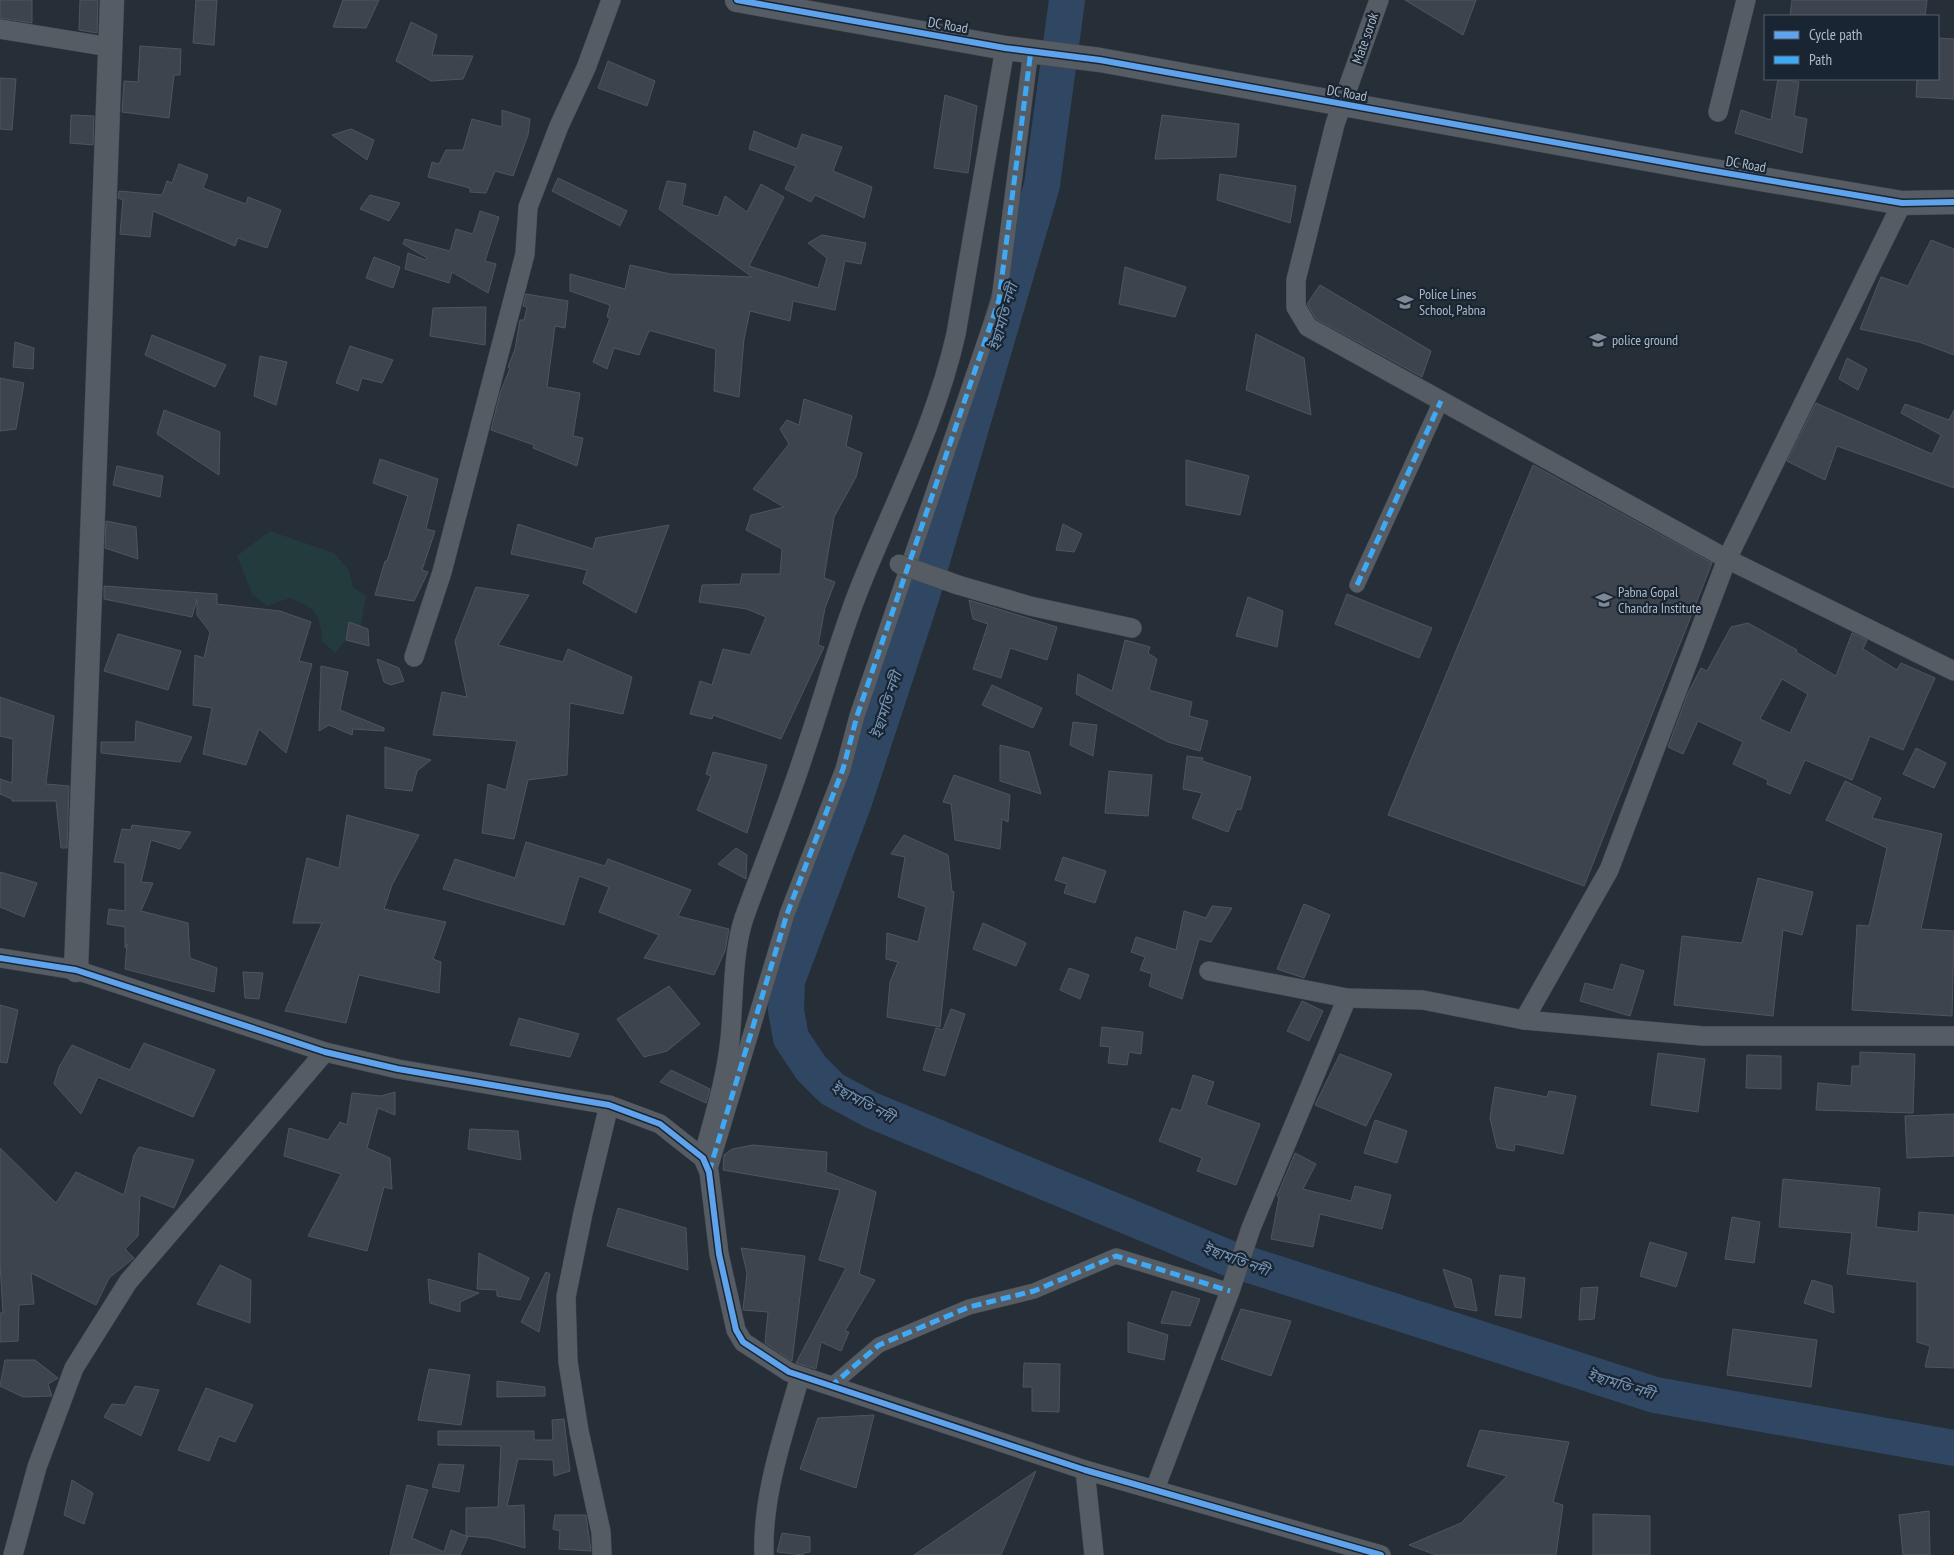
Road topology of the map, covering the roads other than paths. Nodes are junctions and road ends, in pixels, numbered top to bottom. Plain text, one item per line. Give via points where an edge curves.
1 (112, 0) edge
2 (611, 0) edge
3 (744, 0) edge
4 (1378, 0) edge
5 (1746, 0) edge
6 (0, 29) edge
7 (110, 47) junction
8 (1005, 48) junction
9 (1031, 50) junction
10 (1718, 112) dead end
11 (1339, 113) junction
12 (1954, 202) edge
13 (1902, 203) junction
14 (1441, 401) junction
15 (874, 555) junction
16 (1727, 559) junction
17 (1357, 585) dead end
18 (1132, 628) dead end
19 (414, 657) dead end
20 (1954, 671) edge
21 (0, 958) edge
22 (76, 970) junction
23 (1209, 971) dead end
24 (1347, 998) junction
25 (1524, 1020) junction
26 (1954, 1036) edge
27 (325, 1052) junction
28 (609, 1105) junction
29 (706, 1165) junction
30 (1230, 1291) junction
31 (800, 1376) junction
32 (830, 1387) junction
33 (1085, 1470) junction
34 (1155, 1488) junction
35 (1358, 1552) edge
36 (13, 1555) edge
37 (602, 1555) edge
38 (764, 1555) edge
39 (1094, 1555) edge
40 (1381, 1555) edge

1 - 7 street
2 - 19 street via 528,207 522,264 442,572
3 - 8 street, DC Road
4 - 11 street, Mate sorok
5 - 10 street
6 - 7 street
7 - 22 street
8 - 9 street, DC Road
8 - 15 street via 948,370 915,463
9 - 11 street, DC Road via 1100,60
9 - 29 street via 999,300 857,716 843,769 787,914
11 - 13 street, DC Road
11 - 14 street, Mate sorok via 1296,280 1296,307 1308,327
12 - 13 street, DC Road
13 - 16 street
14 - 16 street, Mate sorok
14 - 17 street
15 - 18 street, bridge via 1030,606
15 - 29 street via 828,676 805,751 743,921 730,1042
16 - 20 street, Mate sorok
16 - 25 street via 1609,870
21 - 22 street
22 - 27 street
23 - 24 street
24 - 25 street via 1422,1000
24 - 30 street via 1251,1228
25 - 26 street via 1703,1036
27 - 28 street
27 - 36 street via 128,1282 79,1360 37,1467
28 - 29 street via 660,1124
28 - 37 street via 566,1297 568,1362 601,1532
29 - 31 street via 719,1254 736,1330 743,1342
30 - 32 street via 1116,1256 1034,1291 969,1307 879,1345
30 - 34 street
31 - 32 street
31 - 38 street via 765,1512
32 - 33 street
33 - 34 street
33 - 39 street
34 - 35 street
35 - 40 street

